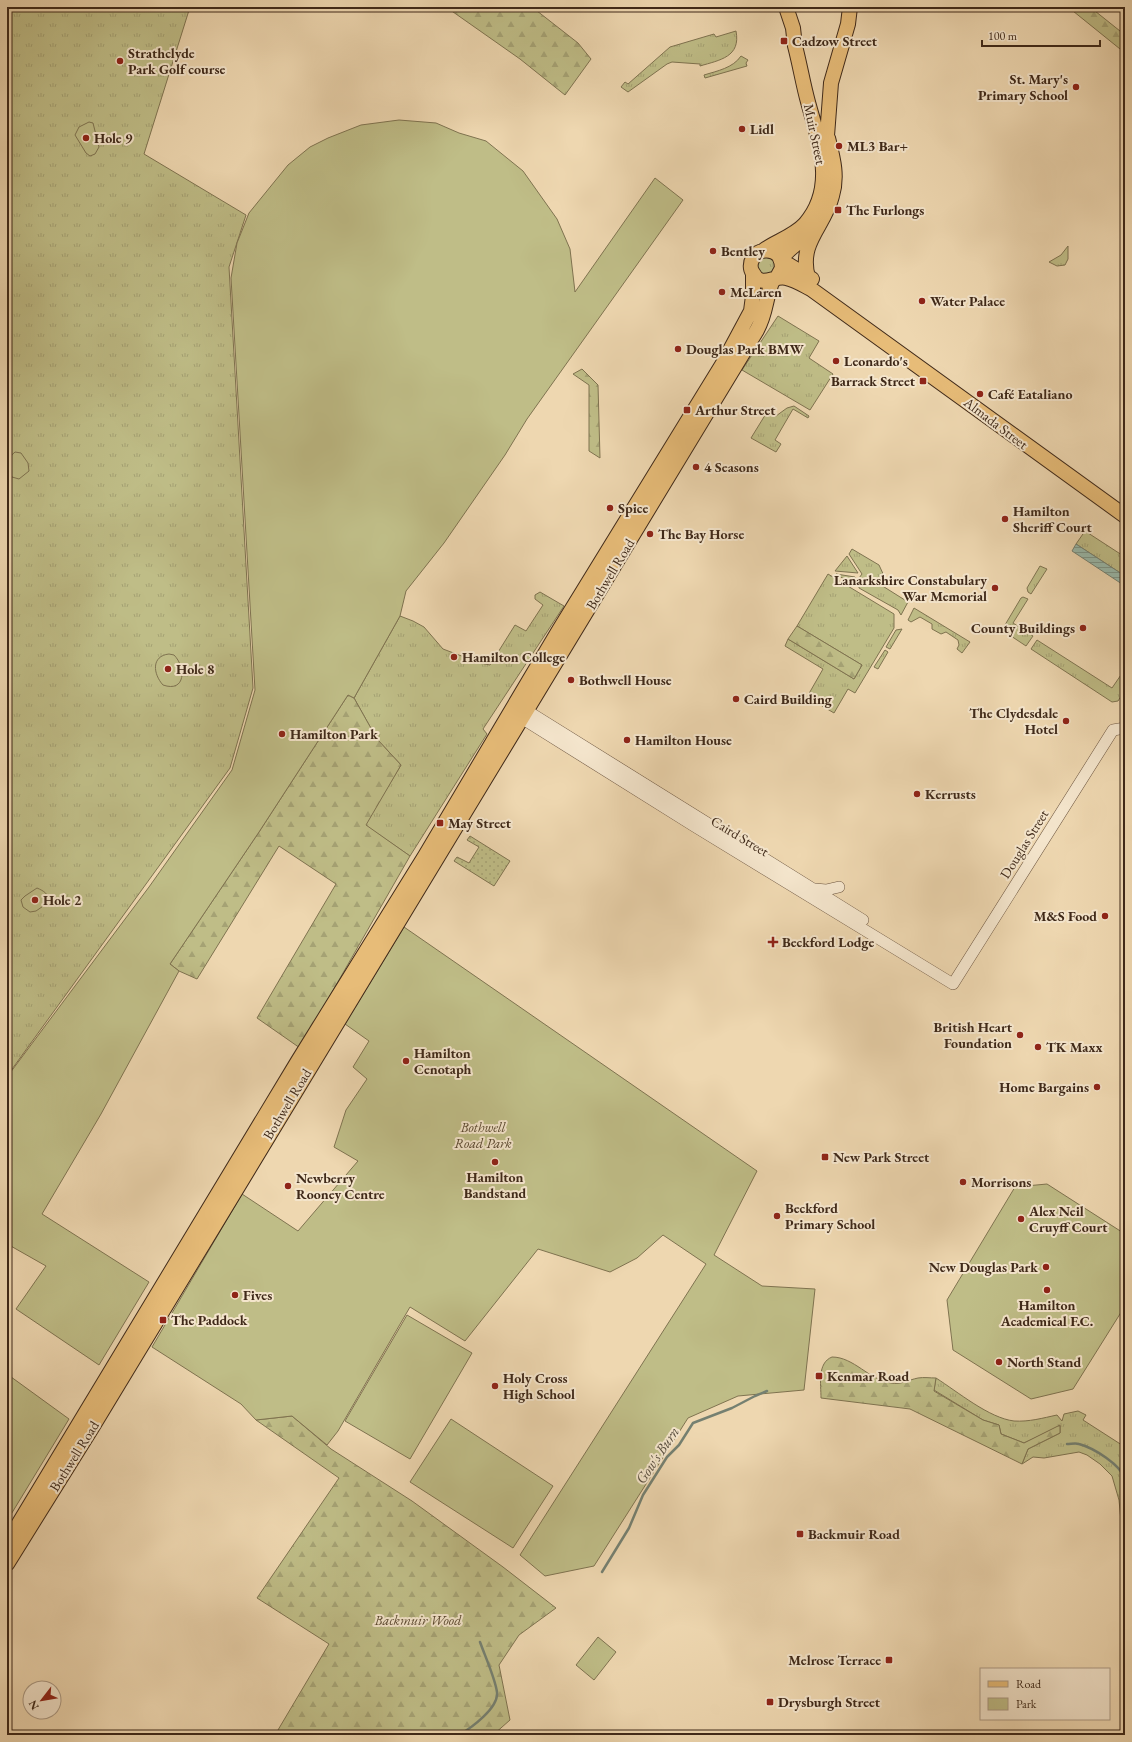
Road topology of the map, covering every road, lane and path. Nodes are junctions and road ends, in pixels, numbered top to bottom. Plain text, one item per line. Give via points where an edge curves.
1 (786, 7) edge
2 (850, 7) edge
3 (809, 87) junction
4 (827, 136) junction
5 (814, 230) junction
6 (764, 250) junction
7 (781, 260) junction
8 (753, 274) junction
9 (808, 277) junction
10 (774, 280) junction
11 (868, 330) junction
12 (1125, 516) edge
13 (519, 711) junction
14 (1125, 728) edge
15 (839, 887) dead end
16 (812, 888) junction
17 (954, 981) junction
18 (98, 1405) junction
19 (7, 1543) edge
20 (7, 1564) edge

1 - 3 main road, Muir Street via 793,28 801,40
2 - 4 main road, Muir Street via 848,24 829,93
3 - 4 main road, Muir Street
3 - 6 main road, Muir Street via 822,155 823,178 820,194 810,217 801,228
4 - 5 main road, Muir Street via 835,169 835,182 829,206
5 - 7 main road, Muir Street via 788,250
5 - 9 main road, Muir Street via 805,256
6 - 7 main road via 774,252
6 - 8 main road via 757,253 752,260
7 - 9 main road, Almada Street
7 - 10 main road via 782,268
8 - 10 main road via 762,281
8 - 13 main road, Bothwell Road via 751,310 722,365 559,630
9 - 11 main road, Almada Street via 862,317
10 - 11 main road, Almada Street via 786,278 803,284
10 - 13 main road, Bothwell Road via 757,330
11 - 12 main road, Almada Street
13 - 16 street, Caird Street
13 - 17 street, Caird Street via 694,826
13 - 18 main road, Bothwell Road via 430,858 298,1061
14 - 17 street, Douglas Street via 1113,730
15 - 16 street via 826,890
16 - 17 street, Caird Street
18 - 19 main road, Bothwell Road
18 - 20 main road, Bothwell Road

